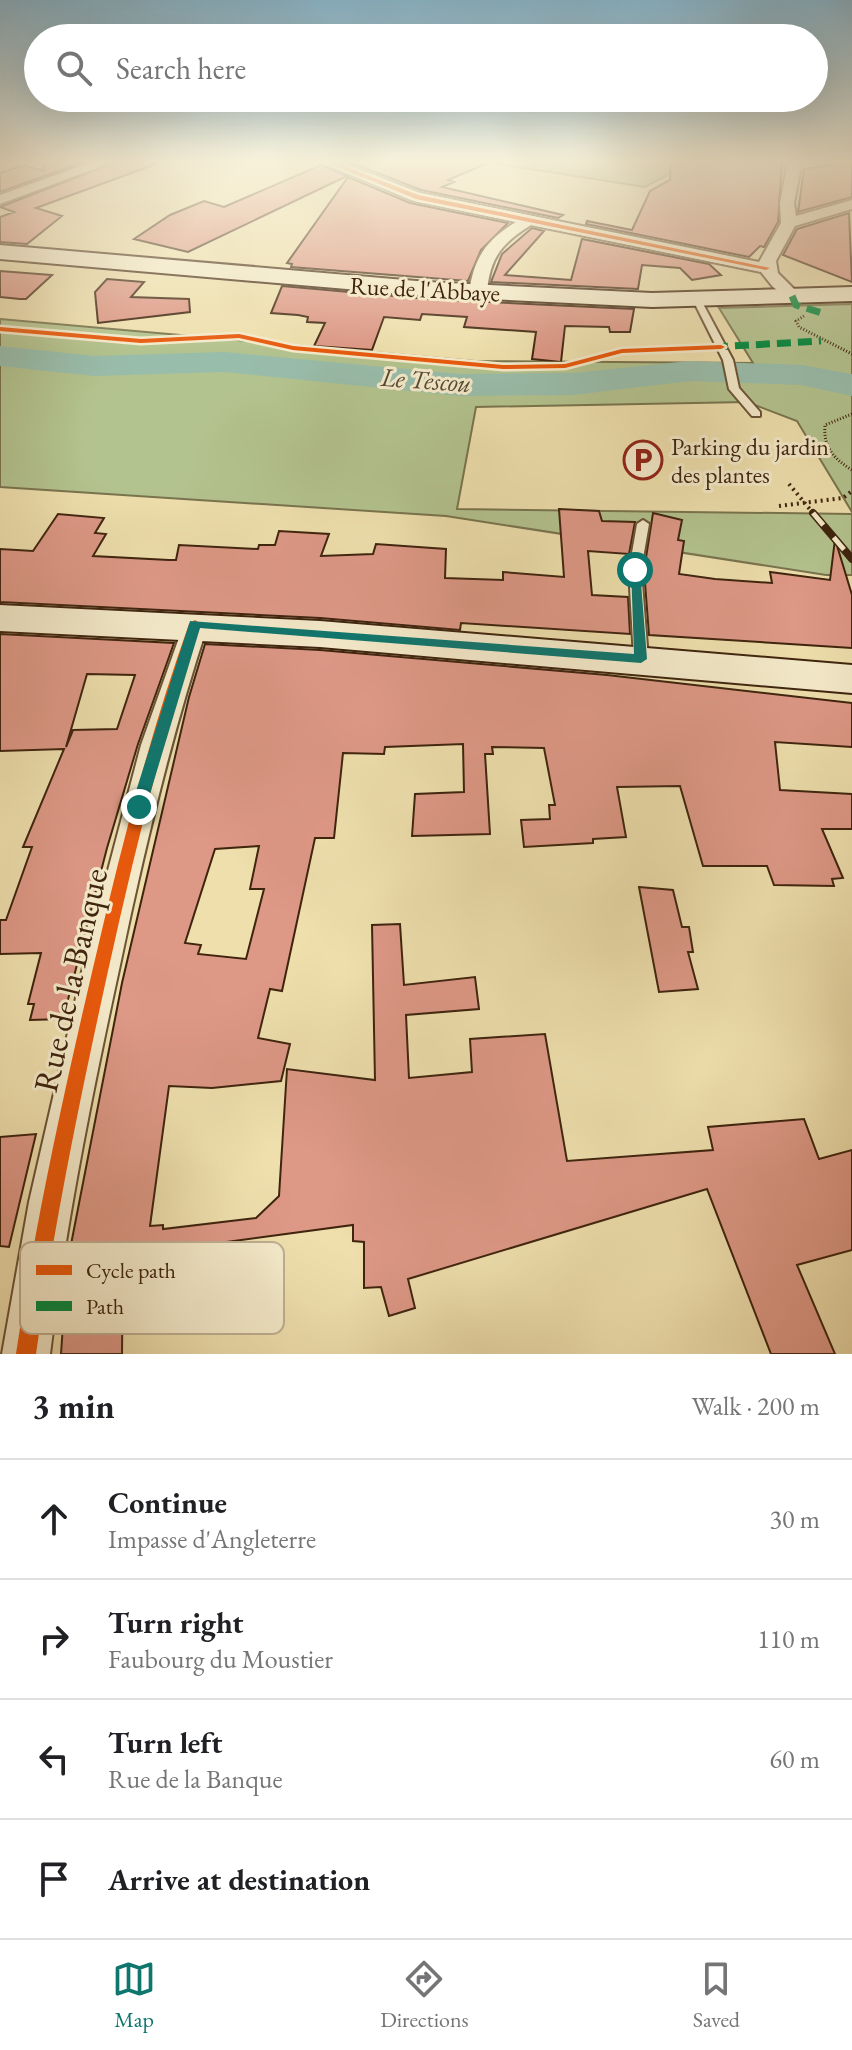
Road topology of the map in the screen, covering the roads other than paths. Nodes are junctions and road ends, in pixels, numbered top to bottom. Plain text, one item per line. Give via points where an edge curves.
1 (522, 224) edge
2 (550, 224) edge
3 (786, 224) edge
4 (0, 252) edge
5 (766, 268) junction
6 (478, 292) junction
7 (852, 294) edge
8 (792, 296) junction
9 (697, 300) junction
10 (756, 414) dead end
11 (643, 524) dead end
12 (0, 618) edge
13 (195, 624) junction
14 (641, 659) junction
15 (852, 679) edge
16 (43, 1242) edge
17 (29, 1334) edge
18 (26, 1354) edge

1 - 6 street via 493,242 480,263
2 - 5 street
3 - 5 street
4 - 6 main road, Rue de l'Abbaye
5 - 8 street
6 - 9 main road, Rue de l'Abbaye
7 - 8 main road, Rue de l'Abbaye
8 - 9 main road, Rue de l'Abbaye
9 - 10 lane via 728,360 734,389
11 - 14 lane via 635,570
12 - 13 main road
13 - 14 main road
13 - 16 street, Rue de la Banque via 139,807
14 - 15 main road
17 - 18 street, Rue de la Banque

